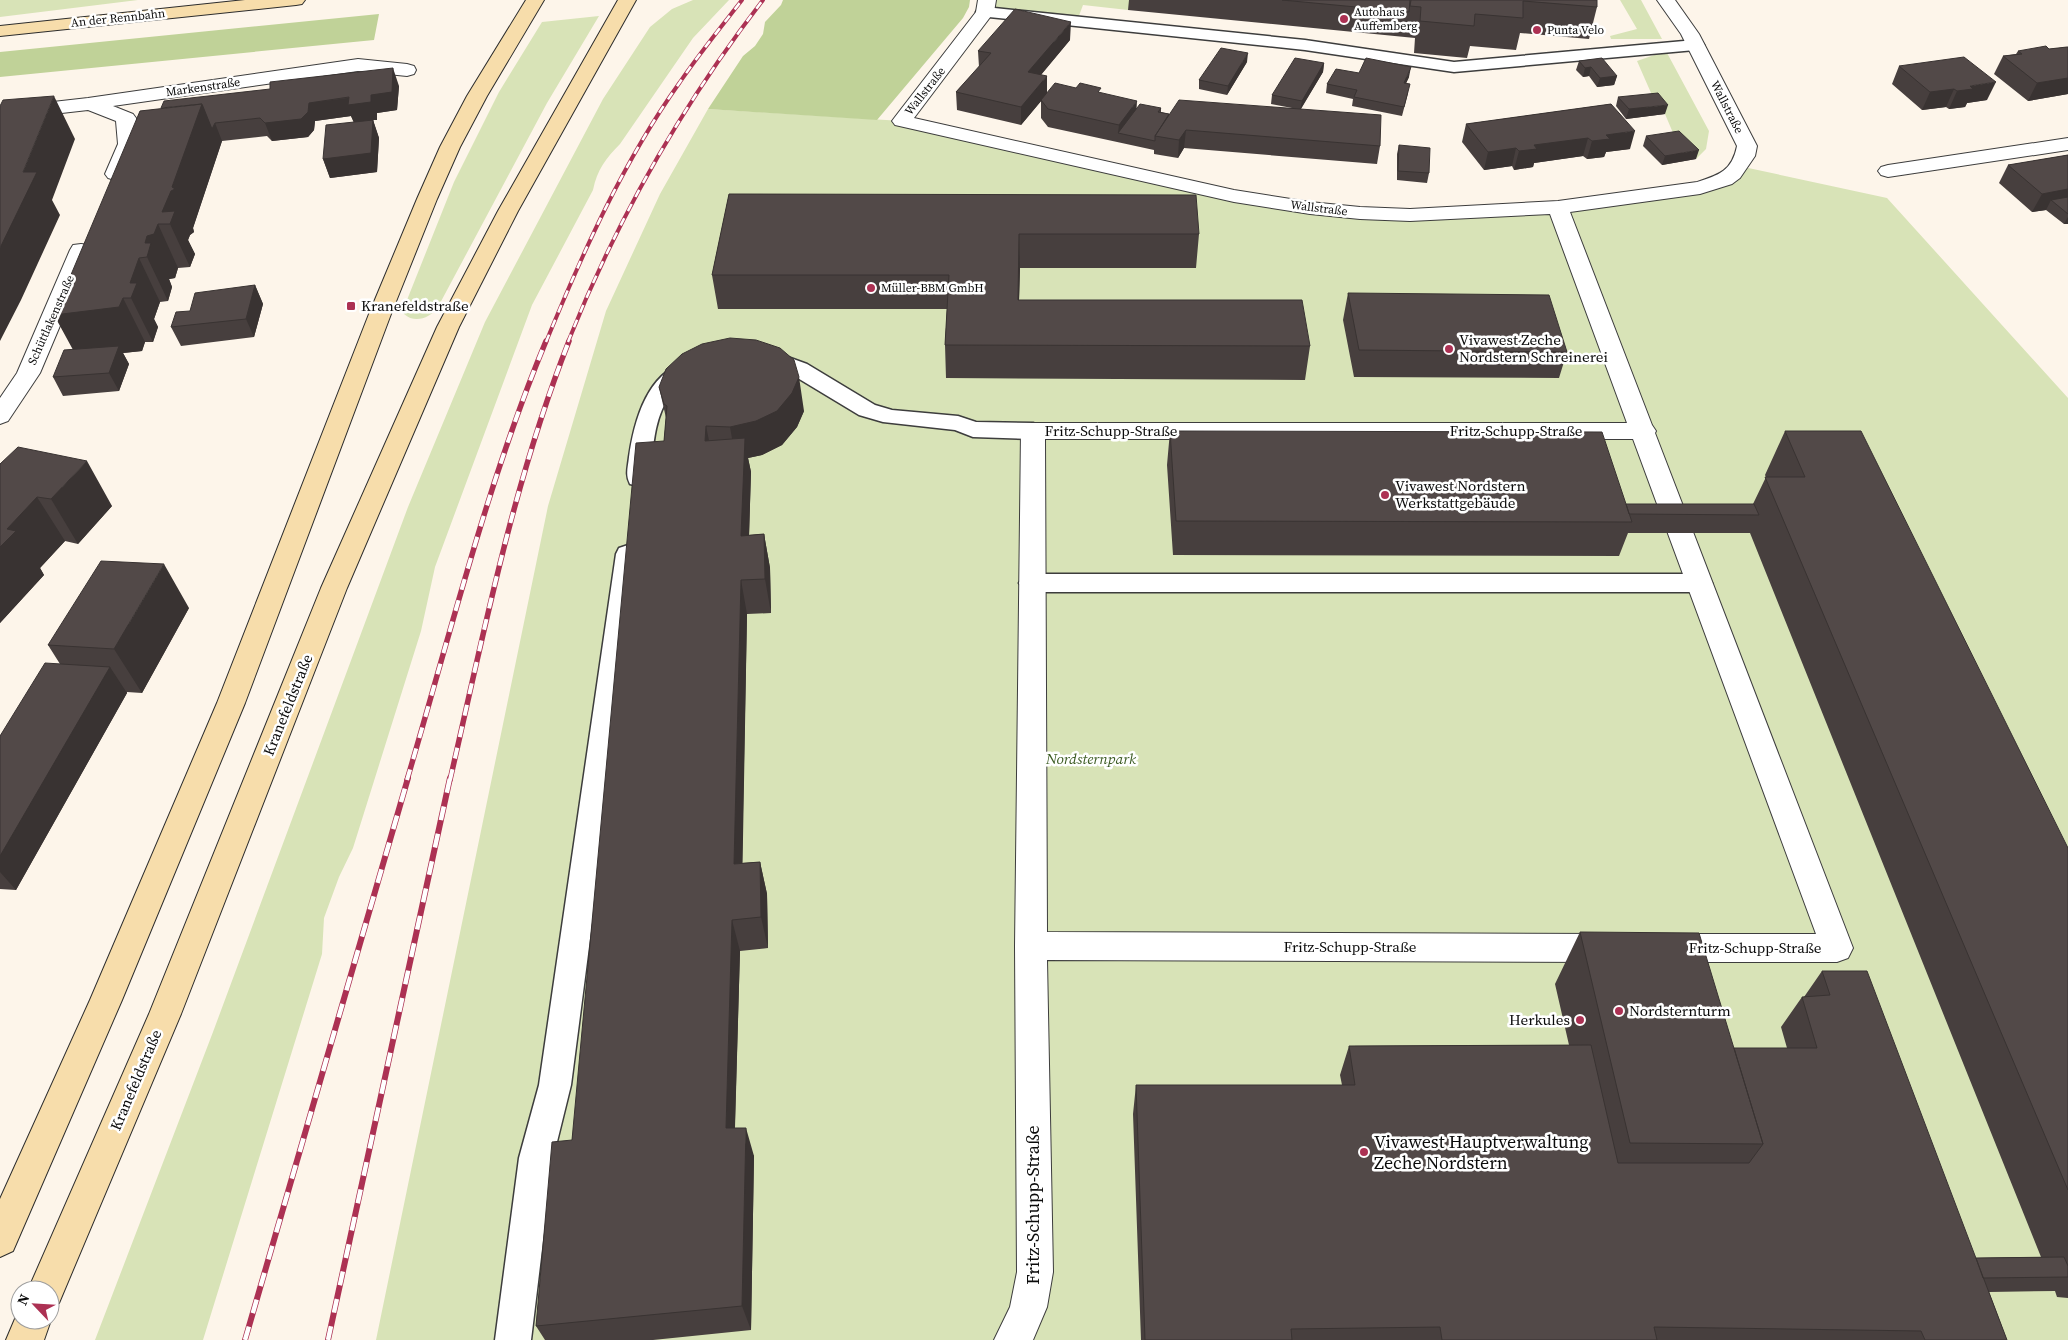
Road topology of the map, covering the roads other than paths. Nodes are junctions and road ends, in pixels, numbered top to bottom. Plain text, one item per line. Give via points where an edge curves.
1 (296, 0) edge
2 (535, 0) edge
3 (627, 0) edge
4 (1666, 0) edge
5 (1683, 0) edge
6 (986, 6) edge
7 (0, 31) edge
8 (1693, 40) junction
9 (407, 70) dead end
10 (88, 104) junction
11 (0, 114) edge
12 (2068, 144) edge
13 (1888, 171) dead end
14 (108, 190) edge
15 (1558, 207) junction
16 (88, 236) edge
17 (740, 357) edge
18 (712, 360) edge
19 (0, 416) edge
20 (1033, 431) junction
21 (1644, 432) junction
22 (635, 499) edge
23 (631, 528) edge
24 (1032, 583) junction
25 (1698, 583) junction
26 (1031, 946) junction
27 (0, 1239) edge
28 (50, 1280) edge
29 (512, 1340) edge
30 (1013, 1340) edge

1 - 7 street, An der Rennbahn
2 - 27 street via 477,96 427,199 232,703
3 - 28 street, Kranefeldstraße via 508,211 448,327 334,588 164,1014
4 - 8 street, Wallstraße
5 - 8 street, Wallstraße
6 - 8 lane via 1305,45 1454,67
6 - 15 street, Wallstraße via 902,121 1234,196 1310,208 1410,214
8 - 15 street, Wallstraße via 1746,146 1745,156 1733,174 1700,188
9 - 10 street, Markenstraße via 358,65
10 - 11 street, Markenstraße
10 - 14 street via 126,118 128,144
12 - 13 street
15 - 21 street, Fritz-Schupp-Straße
16 - 19 street, Schüttlakenstraße via 28,373
17 - 20 lane via 768,358 788,364 867,410 891,417 958,423 973,429
18 - 22 lane via 690,367 676,376 656,398 644,430
20 - 21 street, Fritz-Schupp-Straße
20 - 24 street, Fritz-Schupp-Straße
21 - 25 street, Fritz-Schupp-Straße
23 - 29 lane via 555,1086 536,1158
24 - 25 lane
24 - 26 street, Fritz-Schupp-Straße
25 - 26 street, Fritz-Schupp-Straße via 1837,948
26 - 30 street, Fritz-Schupp-Straße via 1035,1272 1028,1311

